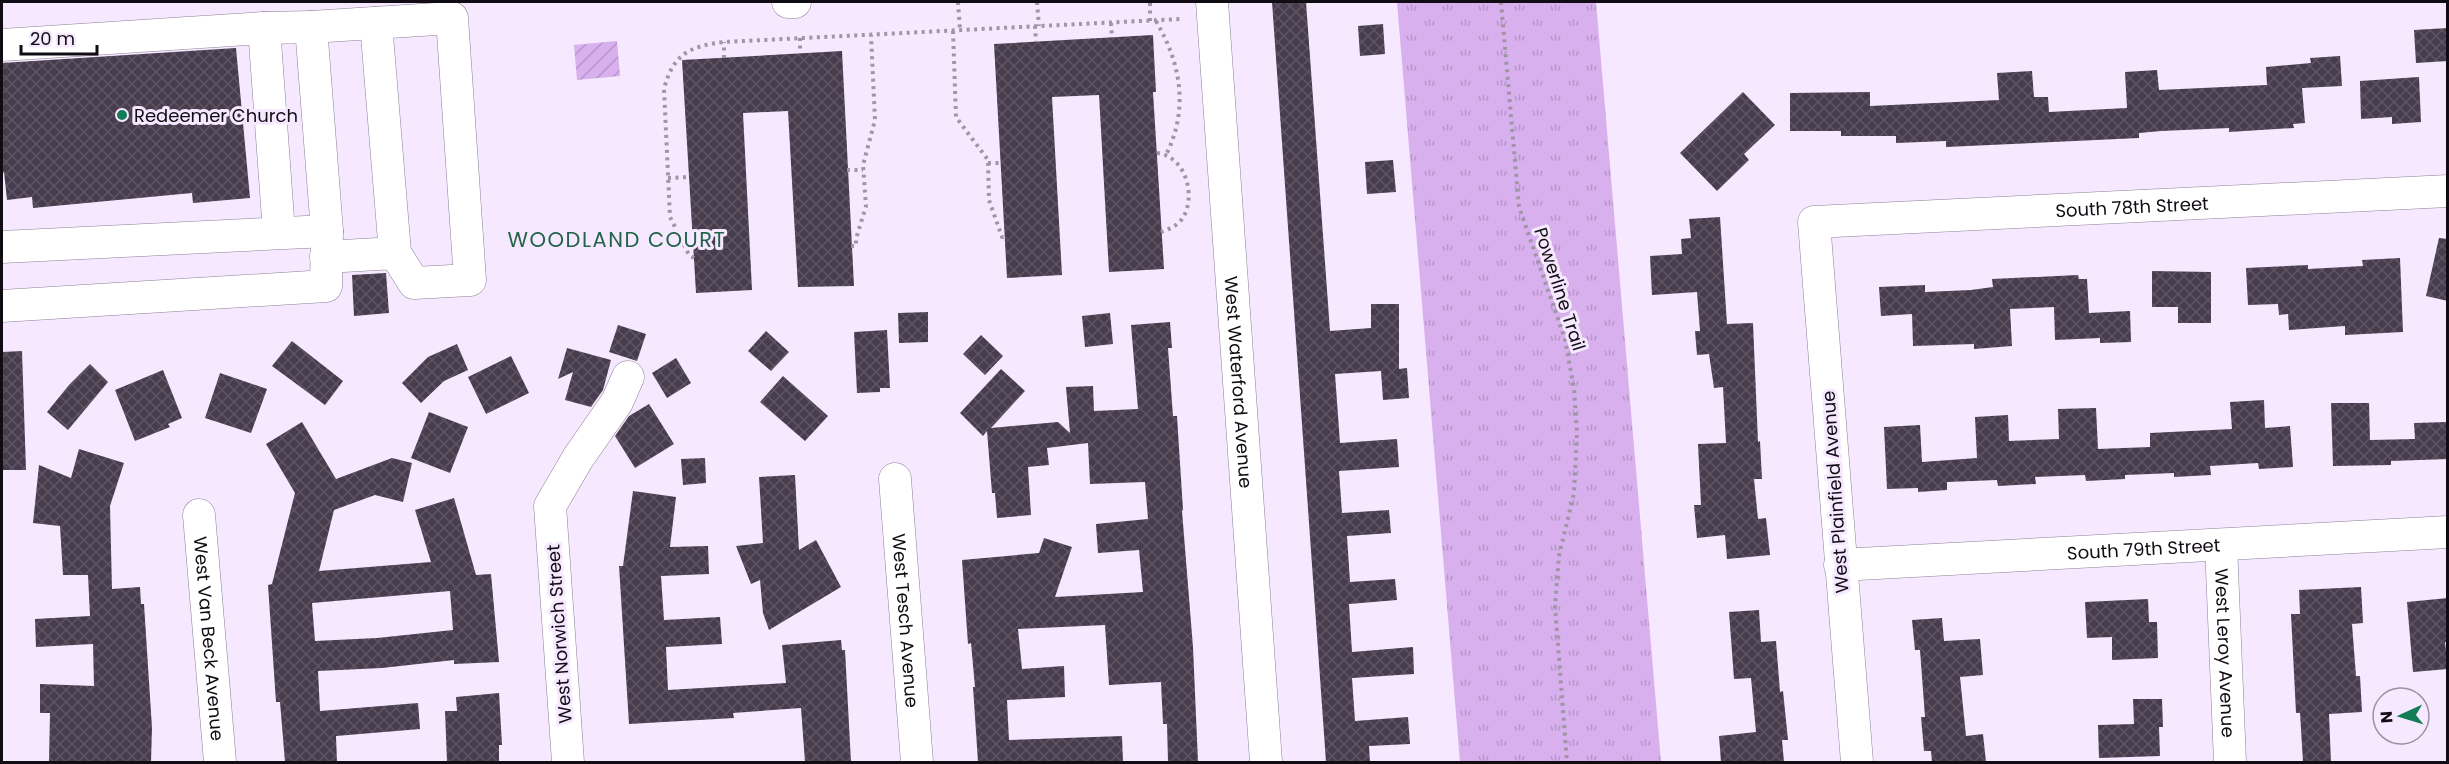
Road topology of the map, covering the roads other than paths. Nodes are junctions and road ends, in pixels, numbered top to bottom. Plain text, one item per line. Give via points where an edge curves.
1 (788, 2) edge
2 (795, 2) edge
3 (1212, 2) edge
4 (376, 23) junction
5 (311, 27) junction
6 (264, 28) junction
7 (2, 45) edge
8 (2448, 191) edge
9 (1814, 222) joint
10 (279, 232) junction
11 (326, 244) junction
12 (2, 247) edge
13 (394, 253) junction
14 (2, 306) edge
15 (628, 376) dead end
16 (895, 479) dead end
17 (199, 515) dead end
18 (2448, 532) edge
19 (2221, 545) junction
20 (1840, 564) junction
21 (220, 762) edge
22 (568, 762) edge
23 (917, 762) edge
24 (1266, 762) edge
25 (1857, 762) edge
26 (2230, 762) edge

1 - 2 street
3 - 24 street, West Waterford Avenue
4 - 5 street
4 - 13 street
4 - 13 street via 452,18 470,280 414,283
5 - 6 street
5 - 11 street
6 - 7 street
6 - 10 street
8 - 9 street, South 78th Street
9 - 20 street, West Plainfield Avenue
10 - 11 street
10 - 12 street
11 - 13 street
11 - 14 street via 326,286
15 - 22 street, West Norwich Street via 617,402 550,506
16 - 23 street, West Tesch Avenue
17 - 21 street, West Van Beck Avenue
18 - 19 street, South 79th Street
19 - 20 street, South 79th Street
19 - 26 street, West Leroy Avenue
20 - 25 street, West Plainfield Avenue

